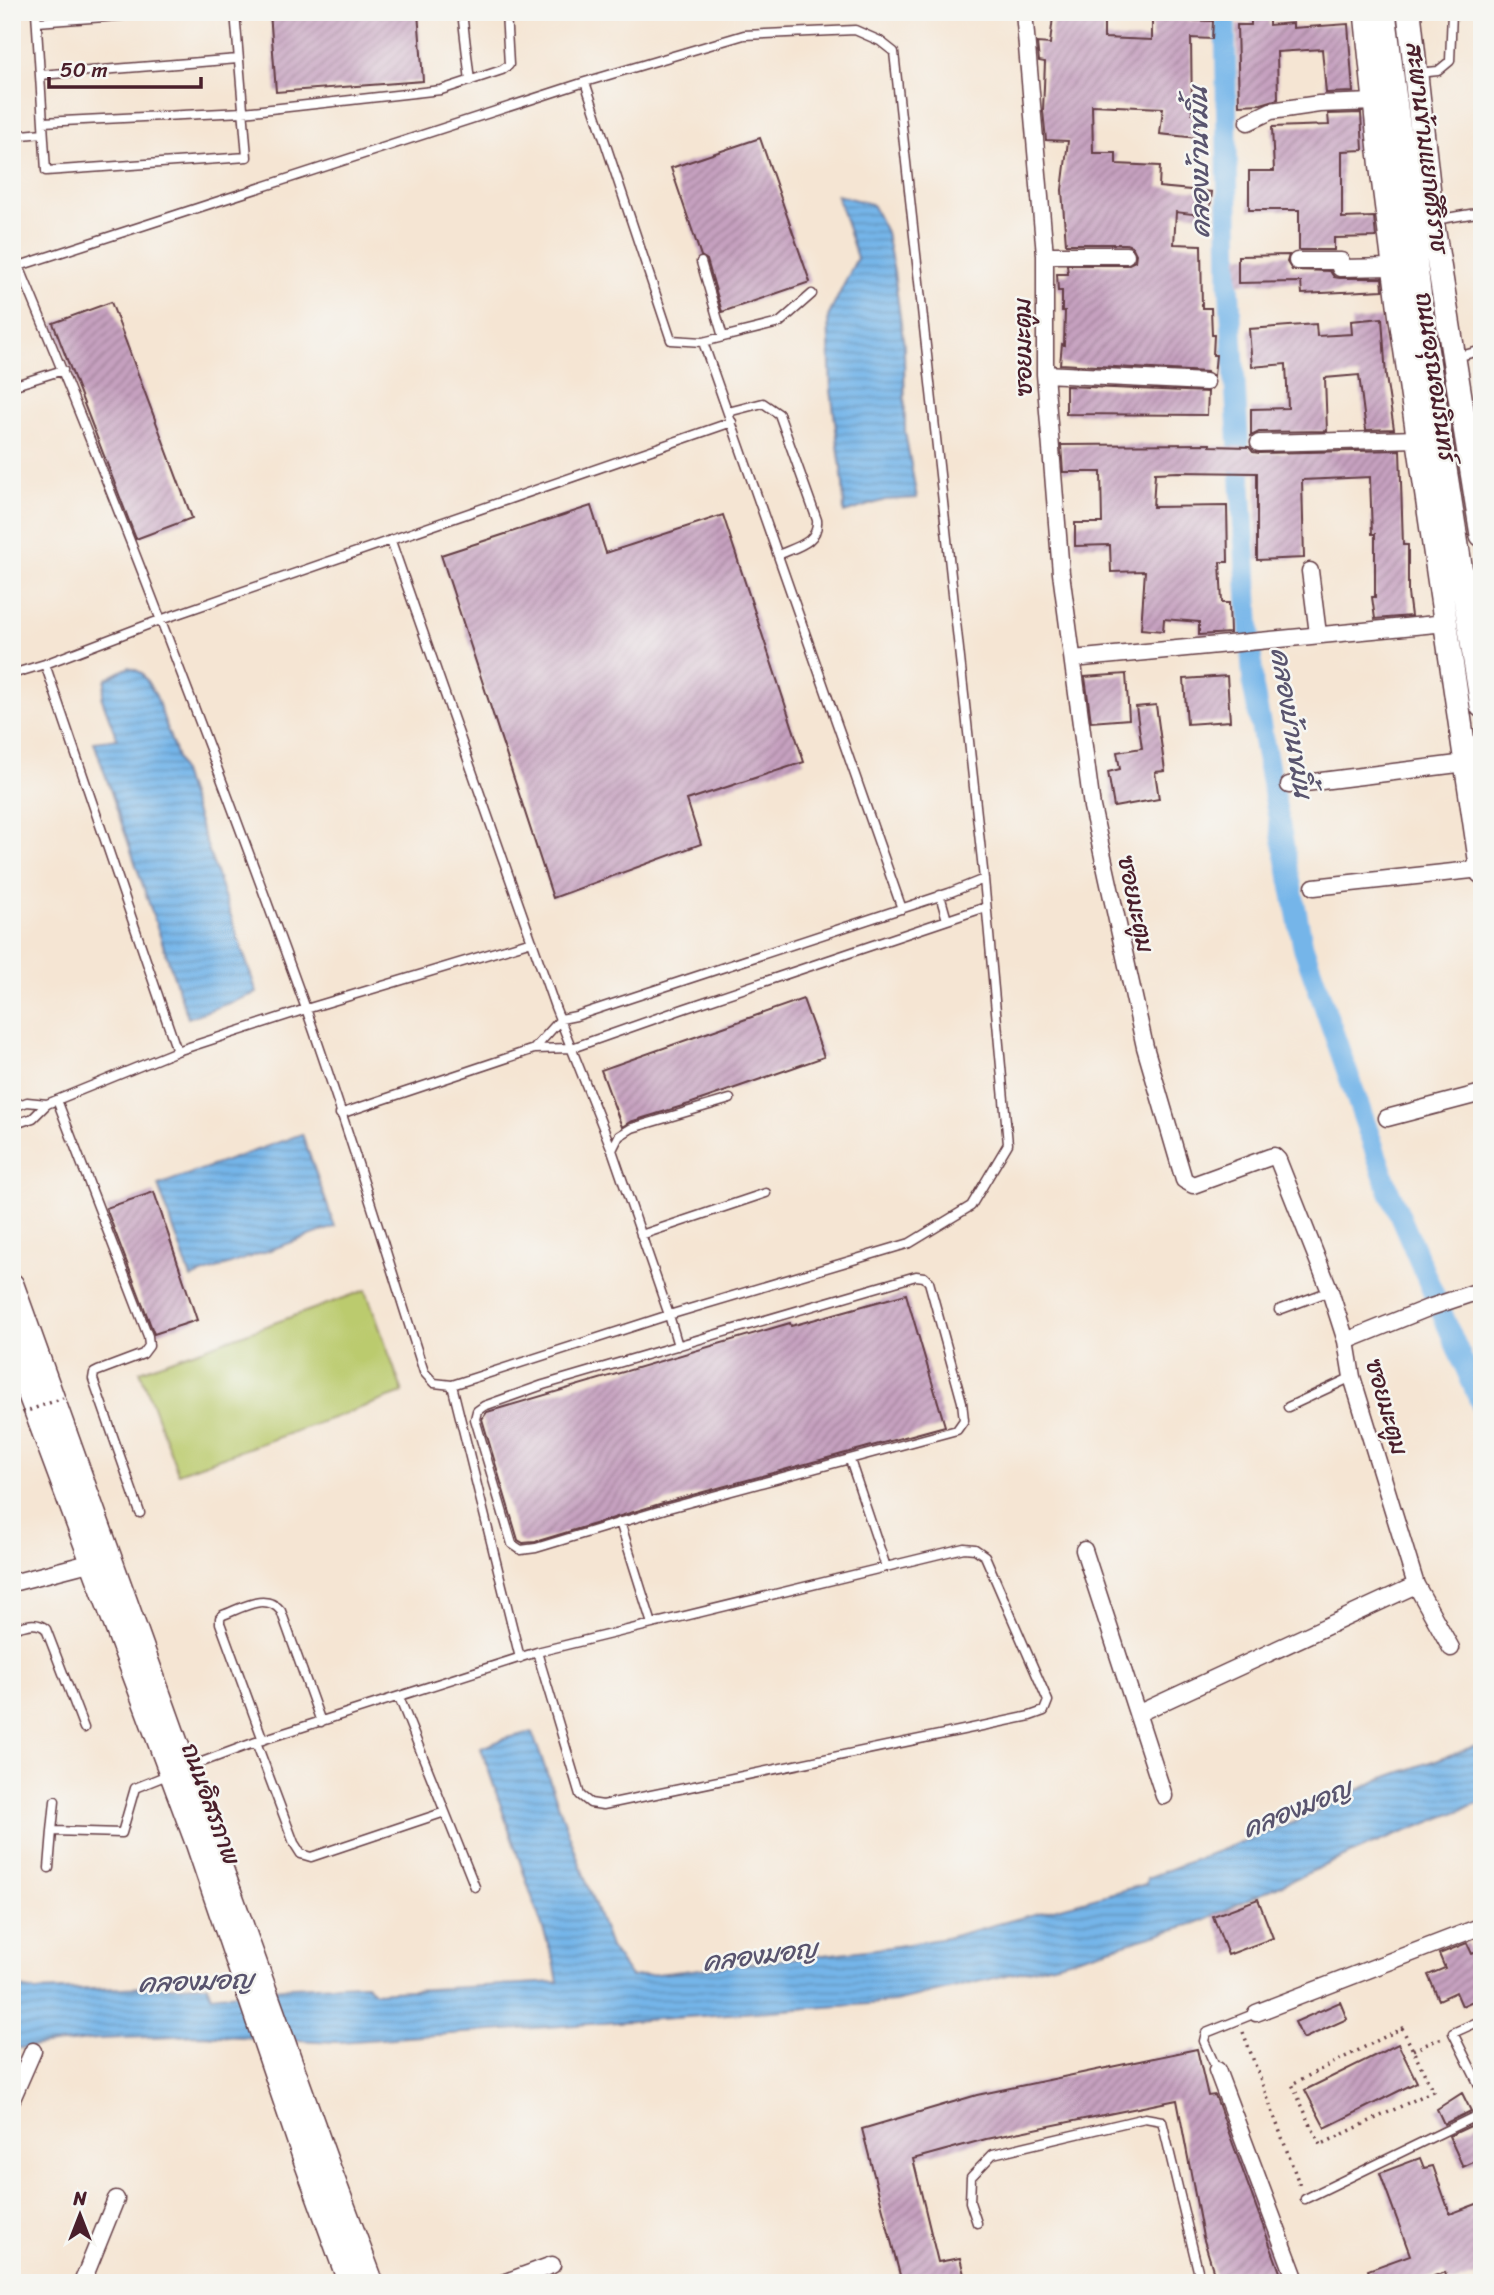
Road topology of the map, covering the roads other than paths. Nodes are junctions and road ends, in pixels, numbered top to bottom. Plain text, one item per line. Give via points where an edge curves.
1 (172, 12) edge
2 (234, 12) edge
3 (462, 12) edge
4 (506, 12) edge
5 (1024, 12) edge
6 (1366, 12) edge
7 (1384, 12) edge
8 (1409, 12) edge
9 (1452, 12) edge
10 (36, 17) edge
11 (239, 59) junction
12 (1415, 74) junction
13 (40, 75) junction
14 (470, 81) junction
15 (585, 82) junction
16 (1374, 102) junction
17 (243, 112) junction
18 (43, 122) junction
19 (1248, 122) dead end
20 (43, 133) junction
21 (12, 136) edge
22 (1482, 212) edge
23 (1432, 220) junction
24 (1045, 255) junction
25 (1126, 255) dead end
26 (1297, 261) dead end
27 (701, 262) dead end
28 (1394, 267) junction
29 (16, 268) edge
30 (812, 294) dead end
31 (723, 337) junction
32 (703, 342) junction
33 (1482, 350) edge
34 (1454, 358) junction
35 (63, 370) junction
36 (1045, 374) junction
37 (1206, 382) dead end
38 (12, 386) edge
39 (728, 412) junction
40 (732, 422) junction
41 (1419, 439) junction
42 (1259, 443) dead end
43 (1482, 534) edge
44 (391, 541) junction
45 (778, 555) junction
46 (1310, 572) dead end
47 (160, 620) junction
48 (1446, 623) junction
49 (1318, 634) junction
50 (1073, 659) junction
51 (45, 664) junction
52 (12, 674) edge
53 (1482, 706) edge
54 (1466, 763) junction
55 (1289, 785) dead end
56 (1481, 870) edge
57 (984, 879) junction
58 (1314, 887) dead end
59 (940, 895) junction
60 (986, 907) junction
61 (902, 909) junction
62 (947, 920) junction
63 (531, 941) junction
64 (306, 1009) junction
65 (561, 1019) junction
66 (572, 1048) junction
67 (534, 1049) junction
68 (177, 1051) junction
69 (1482, 1093) edge
70 (730, 1099) dead end
71 (57, 1100) junction
72 (47, 1104) junction
73 (12, 1108) edge
74 (340, 1114) junction
75 (1387, 1118) dead end
76 (12, 1125) edge
77 (612, 1150) junction
78 (766, 1193) dead end
79 (641, 1235) junction
80 (12, 1285) edge
81 (1331, 1290) junction
82 (1482, 1290) edge
83 (1279, 1310) dead end
84 (669, 1315) junction
85 (1346, 1341) junction
86 (678, 1346) junction
87 (13, 1352) edge
88 (1352, 1377) junction
89 (452, 1385) junction
90 (1288, 1407) dead end
91 (850, 1460) junction
92 (141, 1513) dead end
93 (620, 1522) junction
94 (1084, 1550) dead end
95 (93, 1562) junction
96 (886, 1567) junction
97 (12, 1583) edge
98 (1416, 1585) junction
99 (652, 1624) junction
100 (12, 1629) edge
101 (1451, 1648) dead end
102 (537, 1652) junction
103 (520, 1658) junction
104 (399, 1697) junction
105 (1139, 1713) junction
106 (321, 1722) junction
107 (83, 1728) dead end
108 (260, 1741) junction
109 (179, 1770) junction
110 (1164, 1796) dead end
111 (55, 1801) dead end
112 (445, 1812) junction
113 (52, 1830) junction
114 (49, 1868) dead end
115 (475, 1887) dead end
116 (1482, 1926) edge
117 (1256, 2013) joint
118 (1482, 2020) edge
119 (33, 2051) dead end
120 (1217, 2070) joint
121 (1482, 2091) edge
122 (12, 2099) edge
123 (1482, 2113) edge
124 (315, 2160) junction
125 (116, 2199) dead end
126 (1305, 2199) road end
127 (976, 2223) dead end
128 (552, 2265) dead end
129 (82, 2283) edge
130 (351, 2283) edge
131 (372, 2283) edge
132 (503, 2283) edge
133 (1201, 2283) edge
134 (1297, 2283) edge

1 - 10 lane
2 - 11 lane
3 - 14 lane
4 - 14 lane via 509,65
5 - 24 street, ซอยมะตูม
6 - 16 main road, ถนนอรุณอมรินทร์
7 - 53 main road, สะพานข้ามแยกศิริราช via 1413,254
8 - 12 main road, ถนนอรุณอมรินทร์
9 - 12 lane via 1450,61 1438,71
10 - 13 lane
11 - 13 lane
11 - 17 lane
12 - 23 main road, ถนนอรุณอมรินทร์
13 - 18 lane
14 - 17 lane via 441,90
15 - 29 lane
15 - 32 lane via 671,340
15 - 57 lane via 744,35 855,30 894,52
16 - 19 street via 1271,110
16 - 28 main road, ถนนอรุณอมรินทร์
17 - 18 lane
17 - 20 lane via 247,157 46,171
18 - 20 lane
20 - 21 lane
22 - 23 lane
23 - 34 main road, ถนนอรุณอมรินทร์
24 - 25 street
24 - 36 street, ซอยมะตูม
26 - 28 street via 1341,261 1340,268
27 - 31 lane
28 - 41 main road, ถนนอรุณอมรินทร์
29 - 35 lane
30 - 31 lane via 779,323
31 - 32 lane
32 - 39 lane
33 - 34 lane
34 - 43 main road, ถนนอรุณอมรินทร์
35 - 38 lane
35 - 47 lane
36 - 37 street
36 - 50 street, ซอยมะตูม via 1061,573
39 - 40 lane
39 - 45 lane via 763,403 779,414 817,520 811,541
40 - 44 lane
40 - 45 lane
41 - 42 street
41 - 48 main road, ถนนอรุณอมรินทร์
44 - 47 lane
44 - 63 lane
45 - 61 lane
46 - 49 street
47 - 51 lane
47 - 64 lane
48 - 49 street
48 - 54 main road, ถนนอรุณอมรินทร์
49 - 50 street
50 - 81 street, ซอยมะตูม via 1092,807 1145,1046 1184,1180 1193,1185 1274,1156
51 - 52 lane
51 - 68 lane
54 - 55 street
54 - 56 main road, ถนนอรุณอมรินทร์
56 - 58 street
57 - 59 lane
57 - 60 lane
59 - 61 lane
59 - 62 lane
60 - 62 lane
60 - 84 lane via 1008,1144 971,1206 910,1243
61 - 65 lane
62 - 66 lane
63 - 64 lane
63 - 65 lane
64 - 68 lane
64 - 74 lane
65 - 66 lane
65 - 67 lane
66 - 67 lane
66 - 77 lane
67 - 74 lane
68 - 71 lane
69 - 75 street
70 - 77 lane via 632,1128 619,1136
71 - 72 lane
71 - 92 lane via 148,1336 144,1354 98,1371 93,1379
72 - 73 lane via 27,1102
72 - 76 lane via 33,1118
74 - 89 lane via 424,1372 434,1383
77 - 79 lane
78 - 79 lane
79 - 84 lane
80 - 109 main road
81 - 83 lane
81 - 85 street, ซอยมะตูม
82 - 85 street
84 - 86 lane
84 - 89 lane
85 - 88 street, ซอยมะตูม
86 - 91 lane via 924,1277 964,1420 957,1430
86 - 93 lane via 543,1385 477,1411 475,1419 516,1548 536,1548
87 - 95 main road, ถนนอิสรภาพ
88 - 90 lane
88 - 98 street, ซอยมะตูม
89 - 103 lane
91 - 93 lane
91 - 96 lane
93 - 99 lane
94 - 105 street
95 - 97 street
95 - 109 main road, ถนนอิสรภาพ
96 - 99 lane
96 - 102 lane via 964,1548 985,1556 1048,1701 1044,1712 603,1805 580,1795
98 - 101 street, ซอยมะตูม
98 - 105 street
99 - 102 lane
100 - 107 lane via 34,1624 46,1629
102 - 103 lane
103 - 104 lane
104 - 106 lane
104 - 112 lane
105 - 110 street
106 - 108 lane
106 - 108 lane via 281,1611 270,1601 254,1604 223,1615 220,1623
108 - 109 lane
108 - 112 lane via 301,1854 311,1857
109 - 113 lane via 135,1788 122,1833
109 - 124 main road, ถนนอิสรภาพ
111 - 113 lane
112 - 115 lane
113 - 114 lane
116 - 117 street
117 - 120 lane via 1206,2034
118 - 121 lane via 1453,2033
119 - 122 street
120 - 134 street
123 - 126 lane
124 - 130 main road, ถนนอิสรภาพ
124 - 131 main road
125 - 129 street
127 - 133 lane via 970,2202 971,2177 993,2154 1145,2118 1162,2121
128 - 132 street

